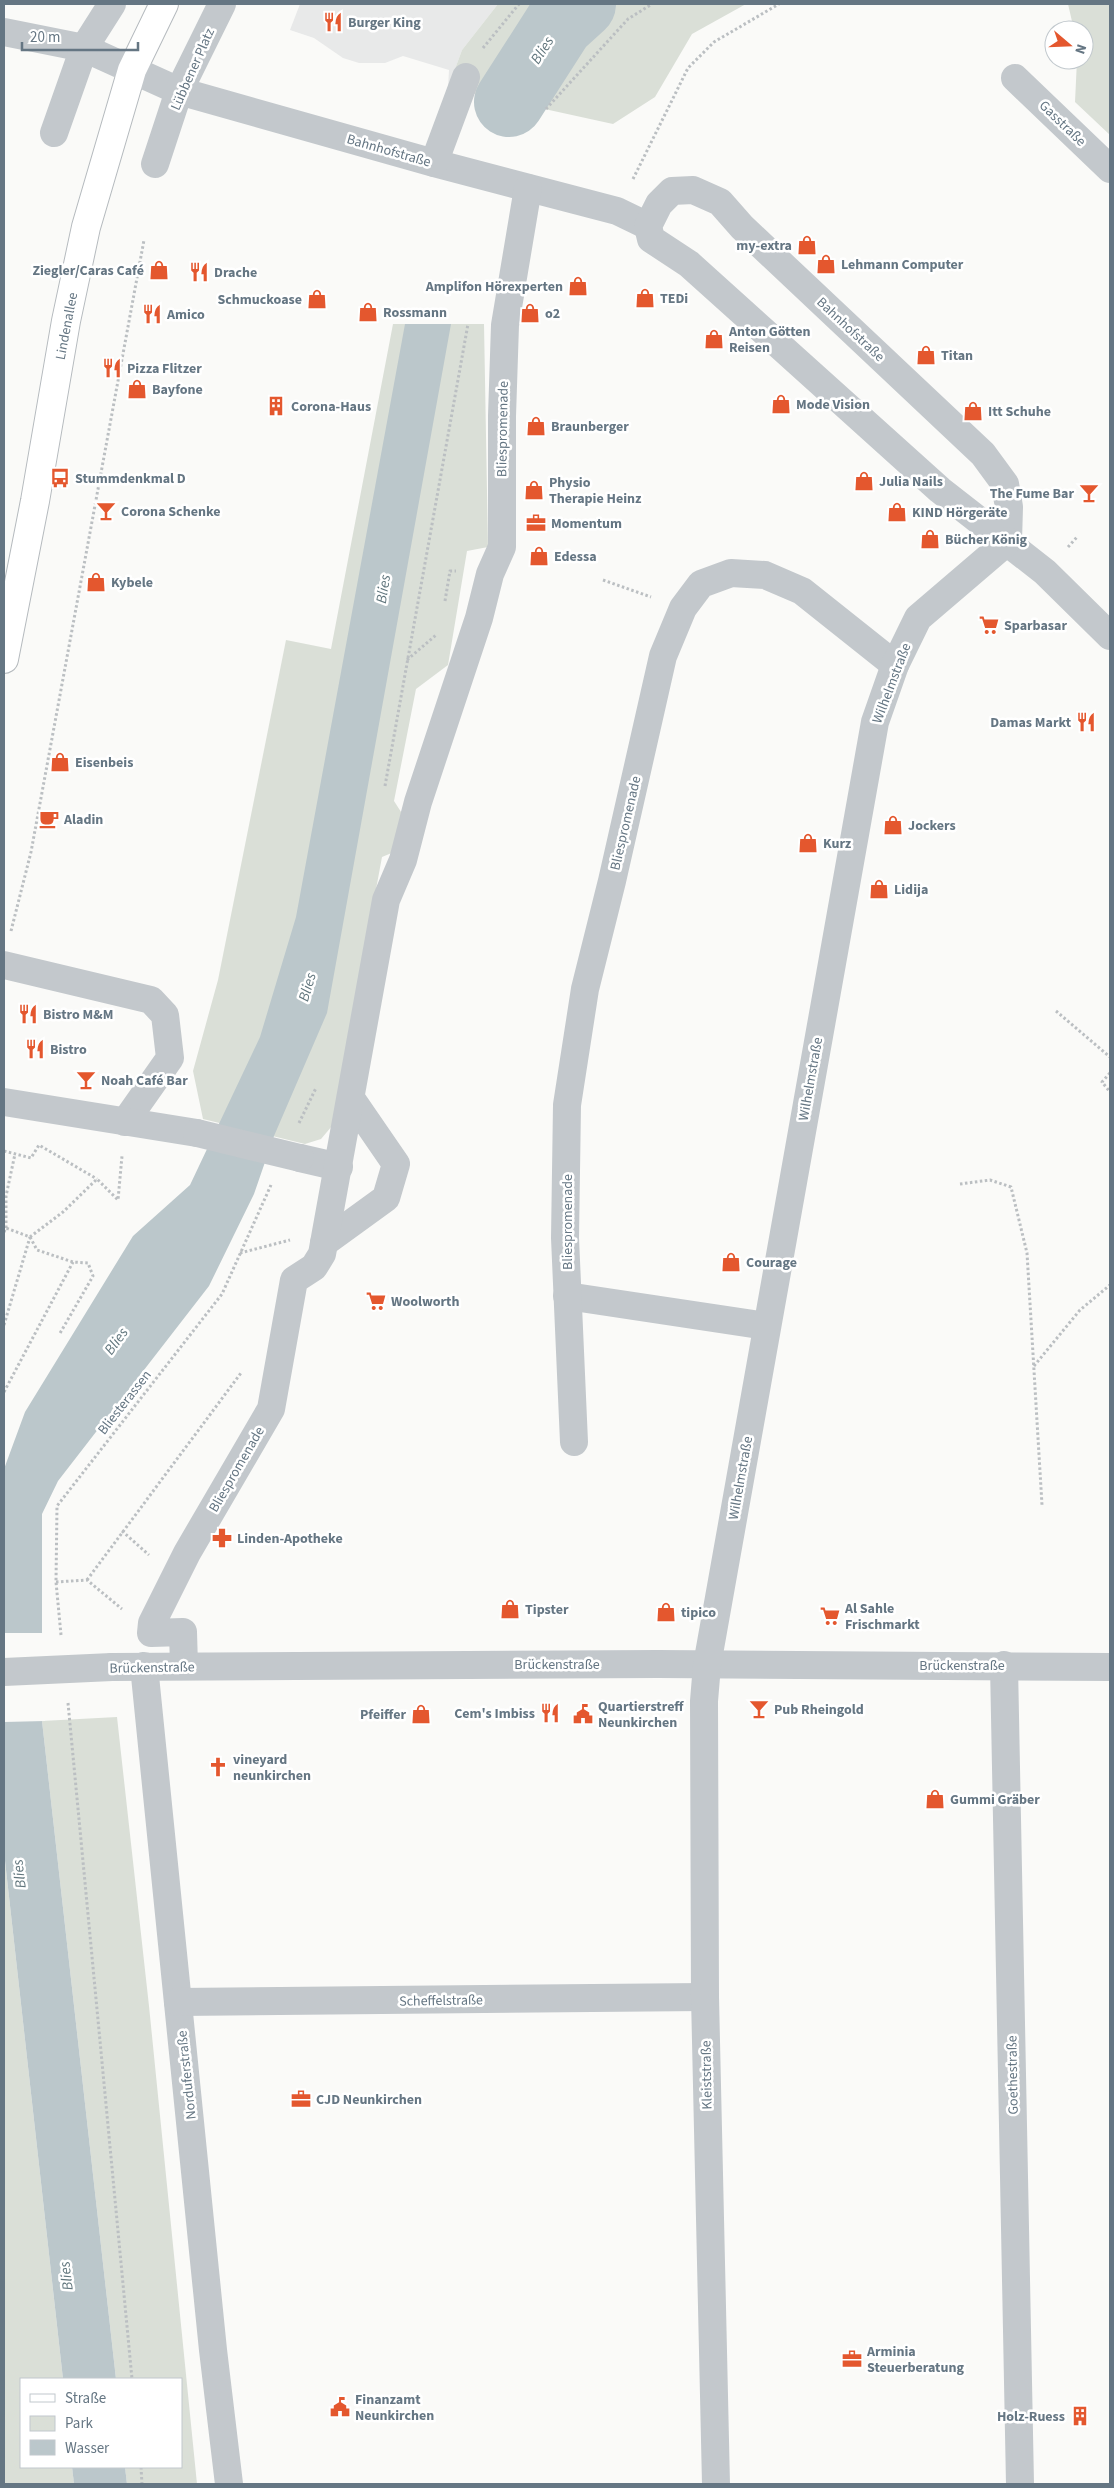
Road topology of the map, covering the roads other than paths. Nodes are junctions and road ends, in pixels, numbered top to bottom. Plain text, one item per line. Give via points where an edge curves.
1 (112, 4) edge
2 (164, 4) edge
3 (222, 4) edge
4 (4, 32) edge
5 (84, 48) junction
6 (132, 70) junction
7 (466, 77) dead end
8 (1016, 78) dead end
9 (179, 91) junction
10 (54, 133) dead end
11 (434, 163) junction
12 (155, 164) dead end
13 (1110, 169) edge
14 (528, 188) junction
15 (648, 226) junction
16 (1008, 541) junction
17 (1110, 636) edge
18 (4, 659) edge
19 (895, 665) junction
20 (6, 953) edge
21 (352, 1100) junction
22 (4, 1102) edge
23 (124, 1122) junction
24 (339, 1167) junction
25 (321, 1236) junction
26 (567, 1296) junction
27 (766, 1326) junction
28 (574, 1442) dead end
29 (707, 1665) junction
30 (1004, 1665) junction
31 (144, 1666) junction
32 (184, 1666) junction
33 (1110, 1667) edge
34 (4, 1672) edge
35 (705, 1998) junction
36 (178, 2002) junction
37 (230, 2484) edge
38 (716, 2484) edge
39 (1020, 2484) edge

1 - 5 street
2 - 6 main road, Lindenallee
3 - 9 street, Lübbener Platz
4 - 5 street, Bahnhofstraße
5 - 6 street, Bahnhofstraße
5 - 10 street
6 - 9 street, Bahnhofstraße
6 - 18 main road, Lindenallee via 86,227
7 - 11 street
8 - 13 street, Gasstraße
9 - 11 street, Bahnhofstraße
9 - 12 street, Lübbener Platz
11 - 14 street, Bahnhofstraße
14 - 15 street, Bahnhofstraße via 617,211
14 - 21 street, Bliespromenade via 505,325 502,547 490,574 479,618 418,802 403,860 386,900
15 - 16 street, Bahnhofstraße via 652,239 689,264 940,490
15 - 16 street, Bahnhofstraße via 659,204 672,191 693,190 720,202 742,227 983,454 1005,484 1009,507
16 - 17 street, Bahnhofstraße via 1045,572
16 - 19 street, Wilhelmstraße via 918,618
19 - 26 street, Bliespromenade via 802,591 765,575 731,574 701,584 682,608 663,656 585,989 568,1105
19 - 27 street, Wilhelmstraße via 874,722 860,793
20 - 23 street via 151,1000 165,1015 170,1058
21 - 24 street, Bliespromenade
21 - 25 street via 376,1148 396,1164 386,1198 364,1207
22 - 23 street via 55,1120
23 - 24 street, bridge via 197,1133
24 - 25 street, Bliespromenade
25 - 32 street, Bliespromenade via 322,1254 314,1267 294,1280 271,1409 187,1553 152,1623 151,1633 183,1632
26 - 27 street
26 - 28 street, Bliespromenade
27 - 29 street, Wilhelmstraße
29 - 30 street, Brückenstraße
29 - 32 street, Brückenstraße
29 - 35 street, Kleiststraße via 704,1701
30 - 33 street, Brückenstraße
30 - 39 street, Goethestraße
31 - 32 street, Brückenstraße
31 - 34 street, Brückenstraße, bridge
31 - 36 street, Norduferstraße
35 - 36 street, Scheffelstraße
35 - 38 street, Kleiststraße
36 - 37 street, Norduferstraße via 213,2350

